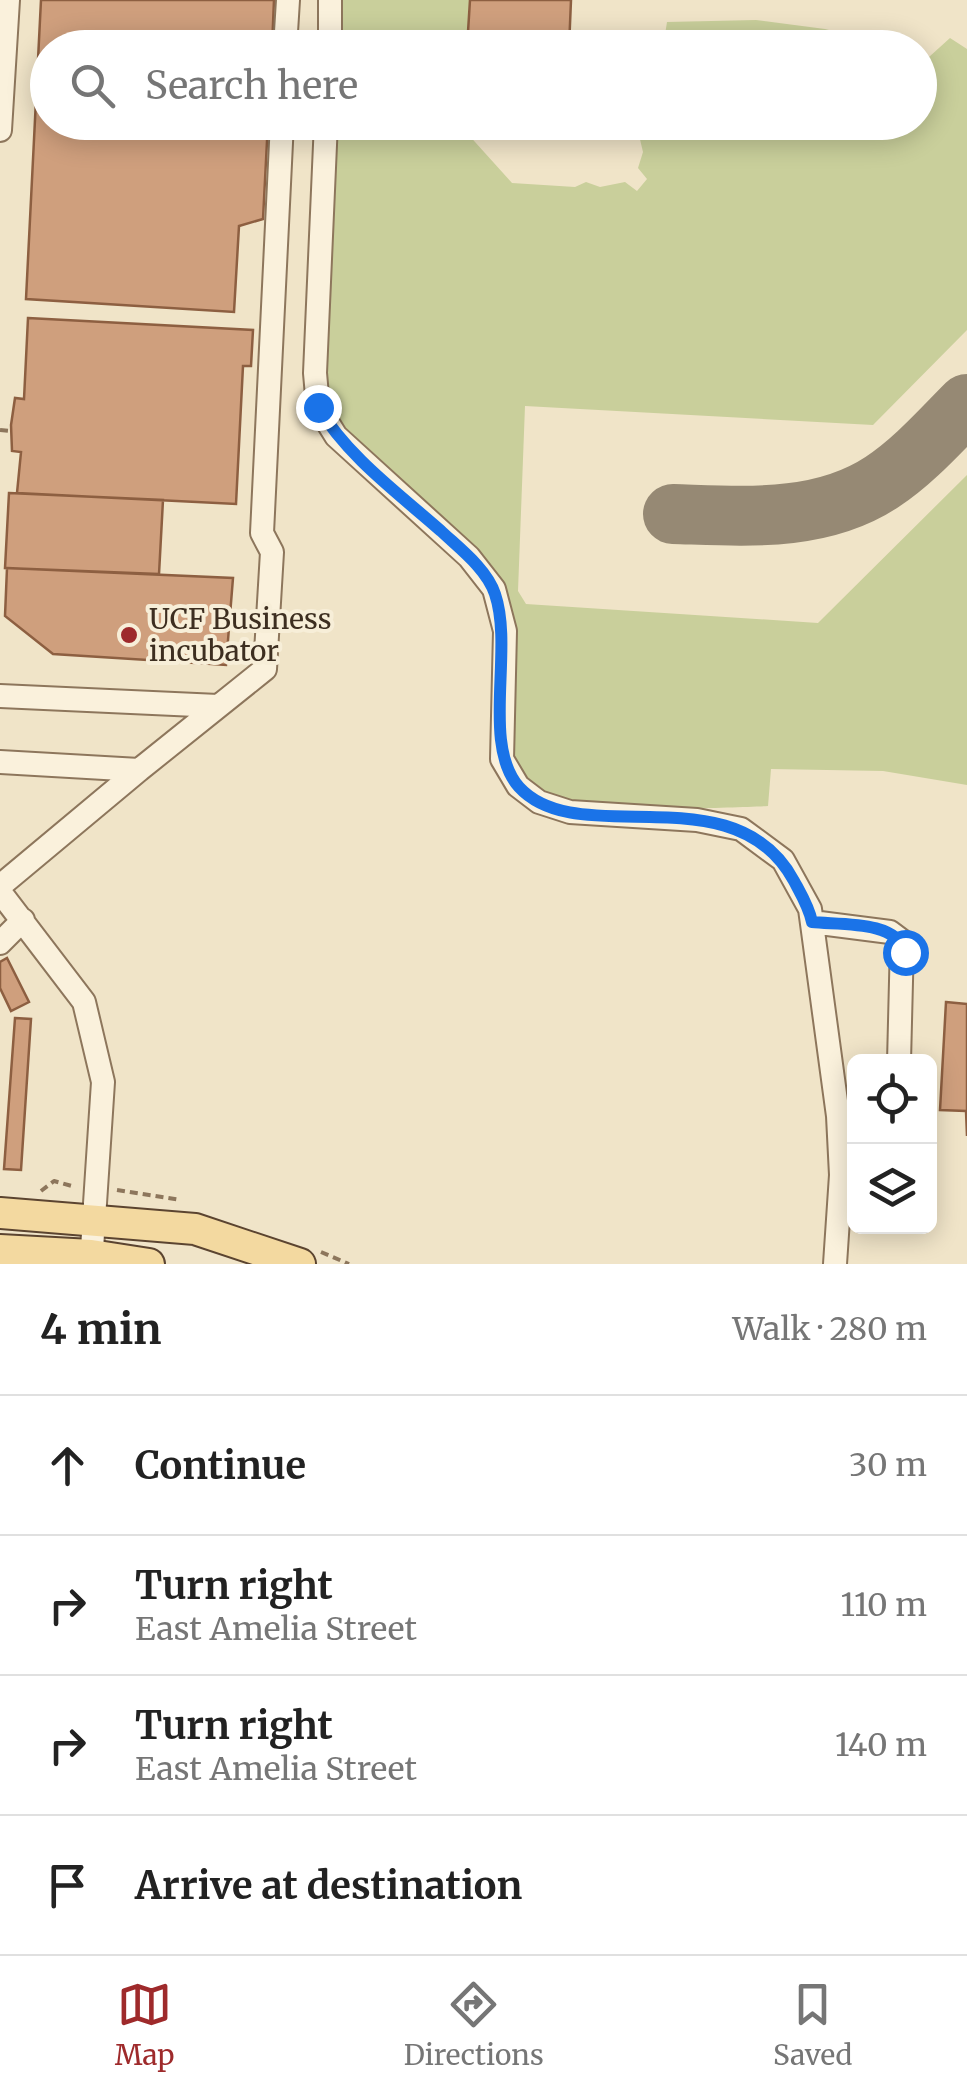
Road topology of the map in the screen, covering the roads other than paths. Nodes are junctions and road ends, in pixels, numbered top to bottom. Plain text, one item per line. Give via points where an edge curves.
1 (8, 0) edge
2 (288, 0) edge
3 (330, 0) edge
4 (287, 30) edge
5 (330, 30) edge
6 (0, 130) edge
7 (281, 140) edge
8 (325, 140) edge
9 (0, 696) edge
10 (218, 706) junction
11 (0, 762) edge
12 (140, 770) junction
13 (0, 889) edge
14 (23, 920) junction
15 (812, 922) junction
16 (0, 943) edge
17 (900, 1054) edge
18 (847, 1144) edge
19 (0, 1213) edge
20 (94, 1218) junction
21 (0, 1250) edge
22 (91, 1259) edge
23 (150, 1264) edge
24 (300, 1264) edge
25 (835, 1264) edge

1 - 6 street
2 - 4 street
3 - 5 street
7 - 10 street via 262,533 272,552 264,669
8 - 15 street via 318,407 336,436 468,556 494,589 505,632 502,759 518,786 538,802 570,812 740,829 782,860
9 - 10 street
10 - 12 street
11 - 12 street
12 - 13 street
13 - 14 street
14 - 16 street
14 - 20 street via 84,1002 103,1082
15 - 17 street via 890,932 902,940
15 - 18 street
18 - 25 street
19 - 20 main road
20 - 22 street
20 - 24 main road via 195,1228
21 - 22 main road
22 - 23 main road

